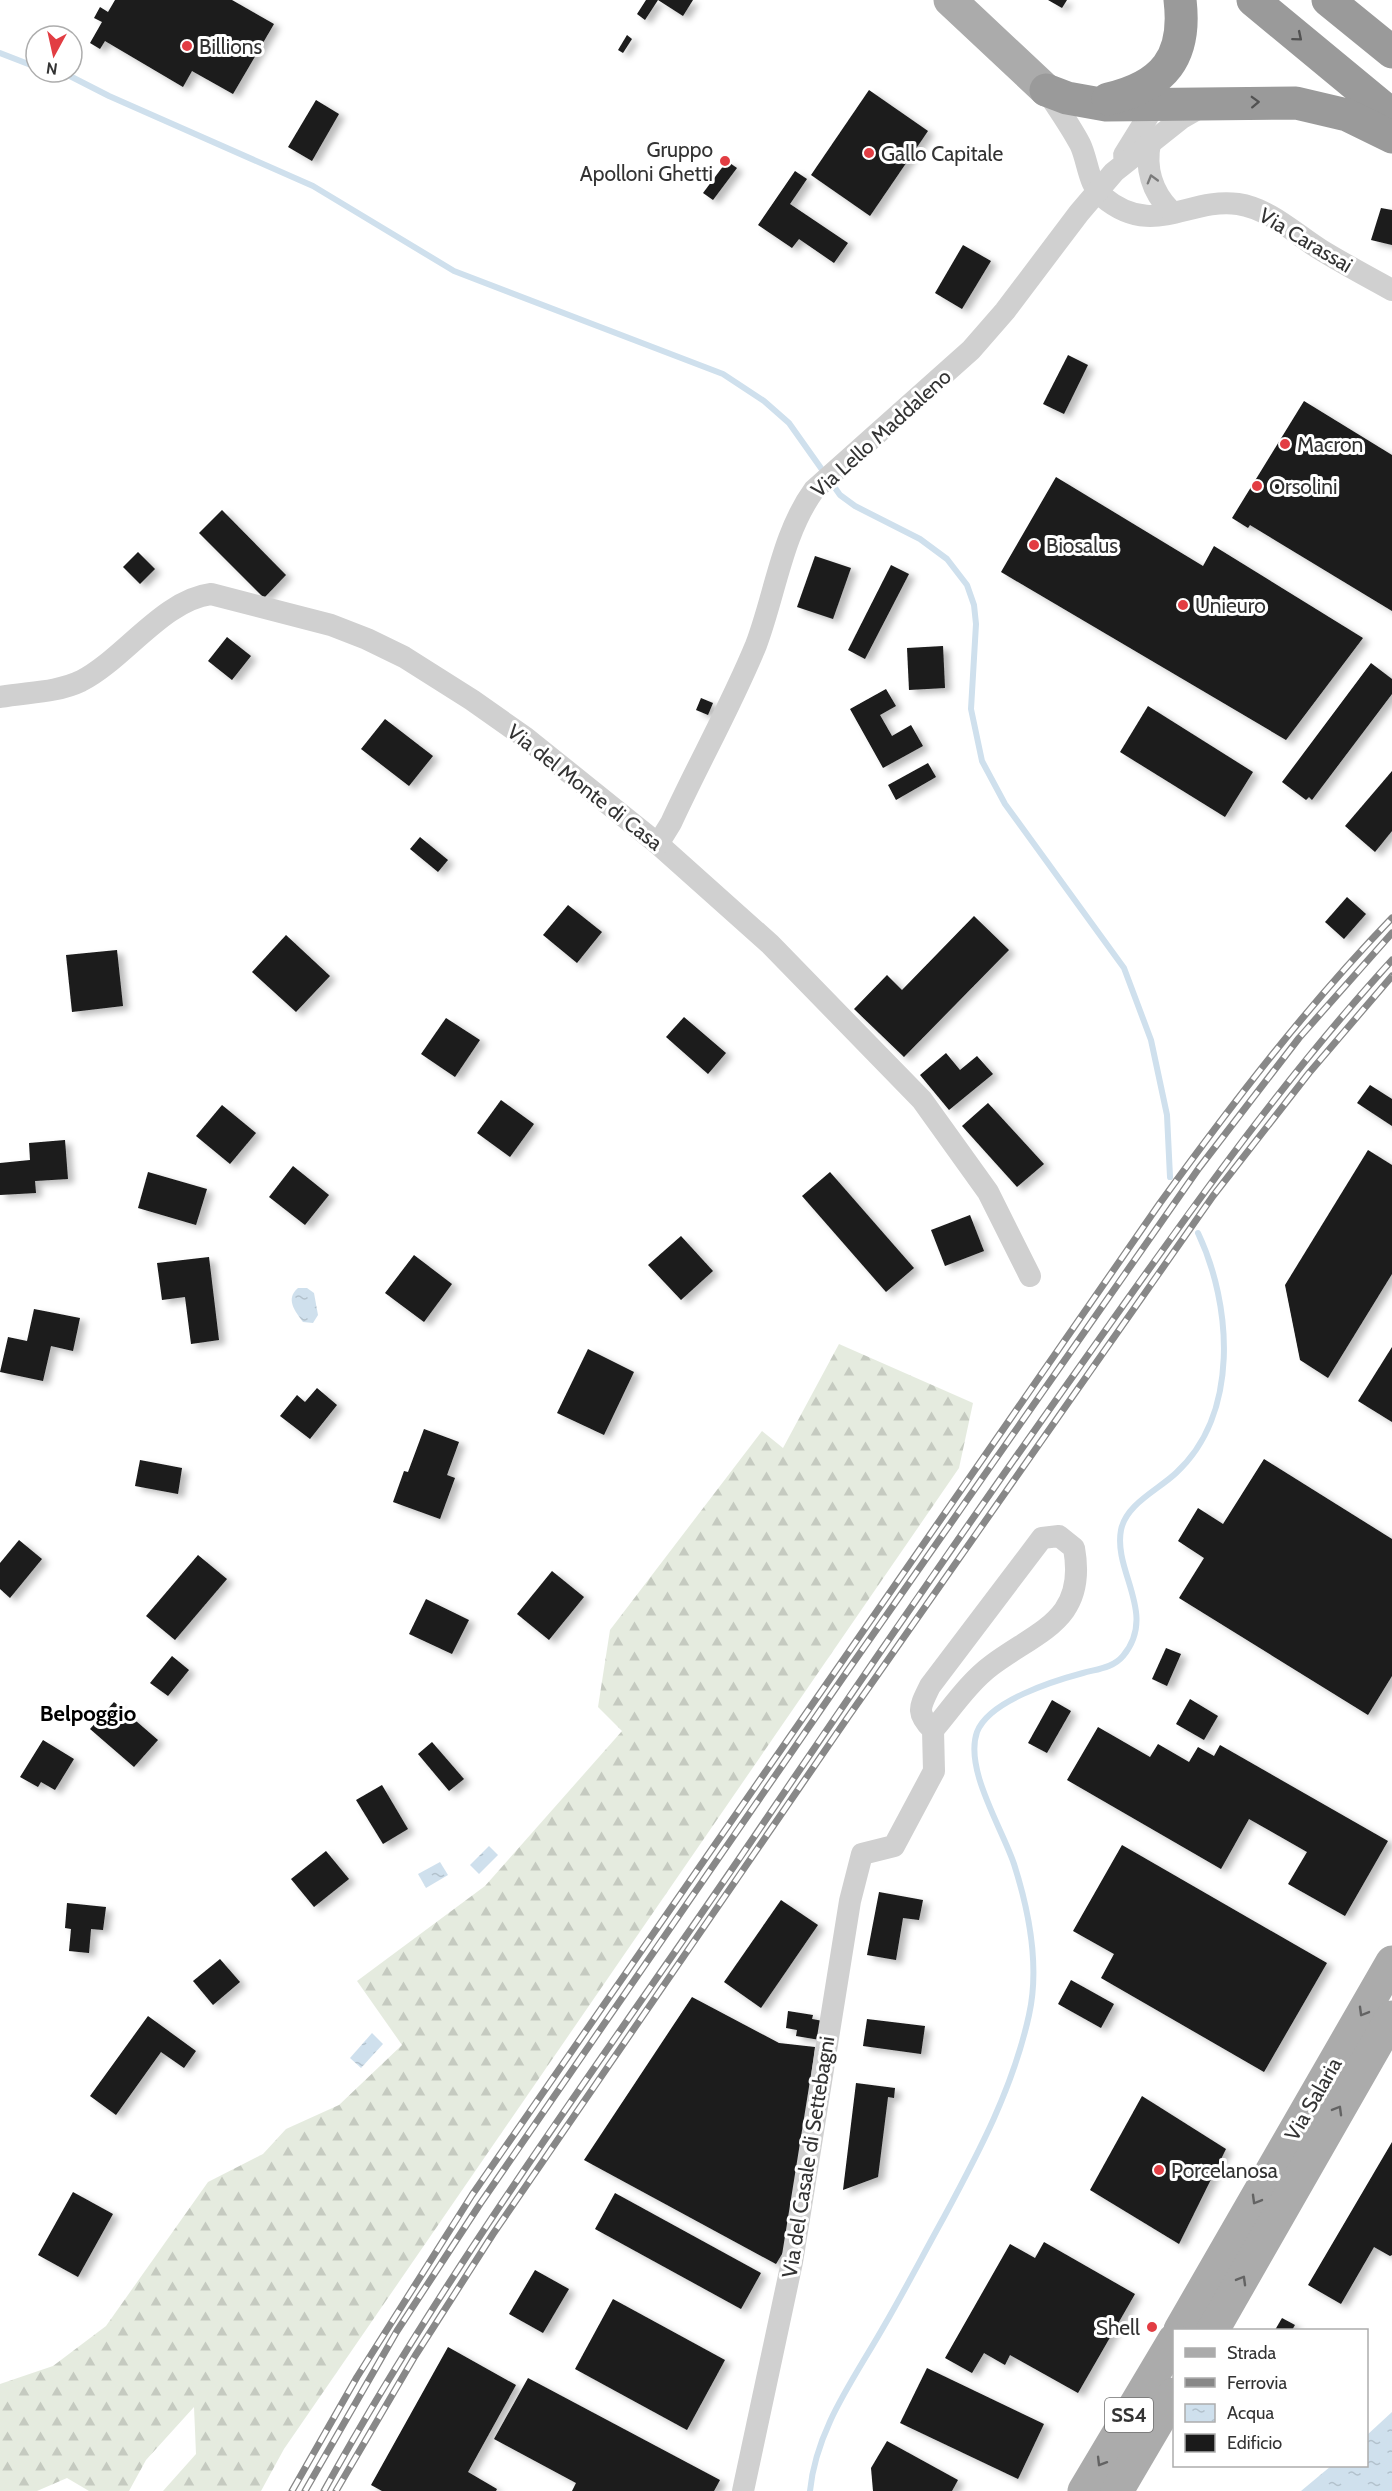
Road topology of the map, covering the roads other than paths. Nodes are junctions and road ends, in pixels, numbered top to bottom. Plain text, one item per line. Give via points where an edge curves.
1 (950, 0) edge
2 (1180, 0) edge
3 (1253, 0) edge
4 (1328, 0) edge
5 (1392, 52) edge
6 (1176, 56) junction
7 (1046, 90) junction
8 (1090, 103) junction
9 (1207, 104) junction
10 (1155, 105) junction
11 (1392, 115) edge
12 (1392, 137) edge
13 (1150, 143) junction
14 (1107, 186) junction
15 (1176, 211) junction
16 (1392, 290) edge
17 (0, 697) edge
18 (658, 844) junction
19 (1030, 1276) dead end
20 (933, 1730) junction
21 (1392, 1962) edge
22 (1392, 2017) edge
23 (1181, 2329) edge
24 (1214, 2329) edge
25 (1173, 2342) edge
26 (1173, 2396) edge
27 (743, 2491) edge
28 (1084, 2491) edge
29 (1117, 2491) edge

1 - 7 main road
2 - 6 highway via 1182,34
3 -> 11 highway
4 - 5 highway
6 - 8 highway via 1140,89
6 - 10 highway
7 - 8 highway
7 - 14 street
8 - 10 highway
9 - 10 highway
9 -> 12 highway via 1276,101 1312,105 1363,121
9 - 13 street
10 - 14 street
13 - 14 street
15 -> 13 street via 1161,201 1151,183
14 - 15 street, Via Carassai via 1130,212 1162,217
14 - 18 street, Via Lello Maddaleno via 971,350 814,490 783,559 751,657
15 - 16 street, Via Carassai via 1228,203 1259,210
17 - 18 street, Via del Monte di Casa via 78,682 178,607 206,594 222,595 331,625 404,657 519,733
18 - 19 street, Via del Monte di Casa via 770,944 922,1100 988,1192
20 - 20 street via 922,1719 920,1708 930,1686 1042,1538 1059,1536 1074,1548 1078,1571 1070,1603 1041,1635 990,1666
20 - 27 street, Via del Casale di Settebagni via 934,1771 894,1846 862,1854 850,1901 792,2262
21 -> 23 main road, Via Salaria
24 -> 22 main road, Via Salaria
25 -> 28 main road, SS4
26 - 29 main road, SS4

